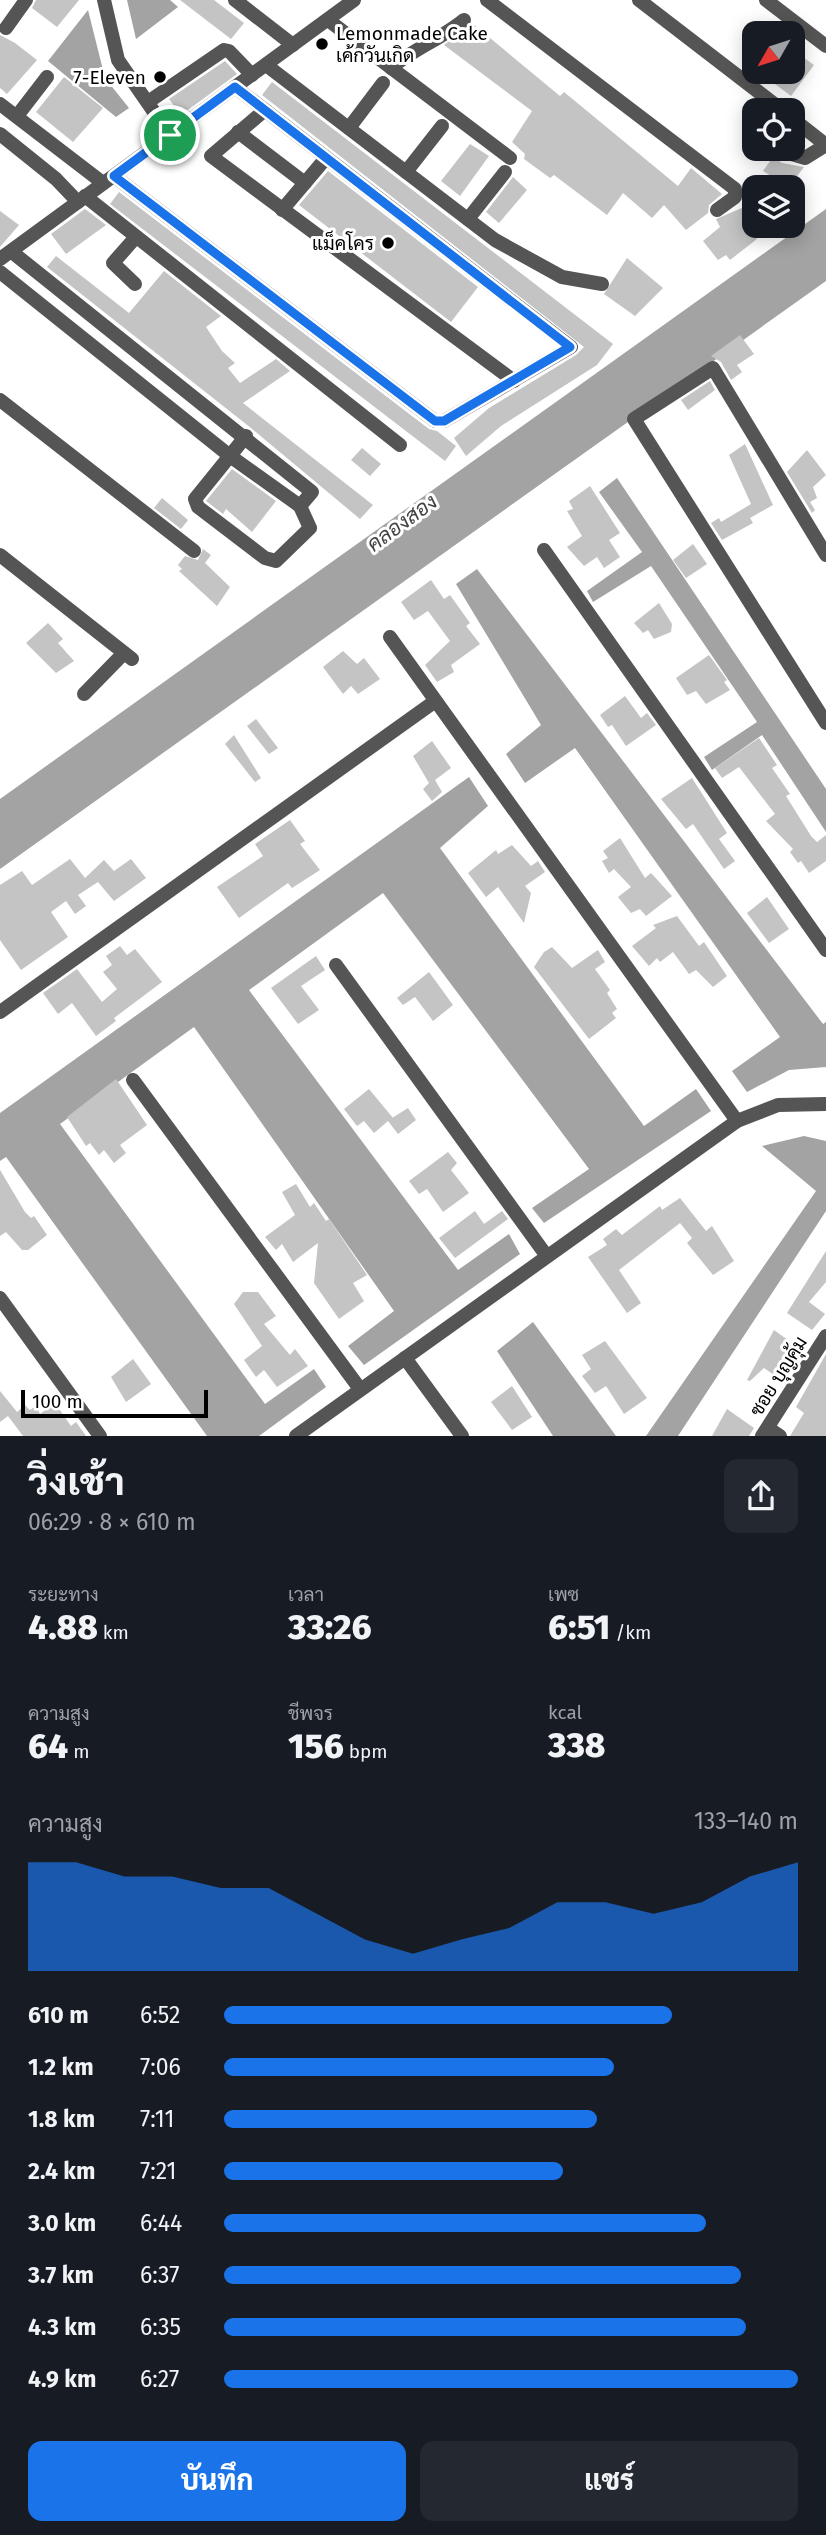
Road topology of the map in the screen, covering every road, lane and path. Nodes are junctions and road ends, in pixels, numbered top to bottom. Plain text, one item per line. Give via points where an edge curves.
1 (26, 0) edge
2 (104, 0) edge
3 (235, 0) edge
4 (354, 0) edge
5 (487, 0) edge
6 (639, 0) edge
7 (766, 0) edge
8 (328, 20) junction
9 (464, 20) dead end
10 (6, 28) dead end
11 (293, 45) junction
12 (826, 46) edge
13 (266, 65) junction
14 (391, 68) junction
15 (252, 75) junction
16 (47, 77) dead end
17 (383, 83) dead end
18 (235, 87) junction
19 (766, 98) edge
20 (148, 102) junction
21 (0, 104) edge
22 (265, 110) junction
23 (17, 116) junction
24 (442, 125) dead end
25 (349, 128) junction
26 (805, 128) edge
27 (239, 132) junction
28 (0, 134) edge
29 (170, 135) junction
30 (326, 158) junction
31 (805, 158) edge
32 (406, 172) junction
33 (109, 179) junction
34 (305, 183) junction
35 (81, 199) junction
36 (282, 210) junction
37 (717, 210) dead end
38 (468, 219) junction
39 (135, 238) junction
40 (5, 254) edge
41 (0, 272) edge
42 (135, 284) dead end
43 (603, 284) dead end
44 (514, 381) junction
45 (0, 400) edge
46 (246, 436) junction
47 (400, 445) dead end
48 (230, 456) junction
49 (299, 506) junction
50 (544, 550) dead end
51 (194, 551) dead end
52 (0, 555) edge
53 (826, 555) edge
54 (390, 638) dead end
55 (84, 694) dead end
56 (434, 702) junction
57 (826, 723) edge
58 (826, 950) edge
59 (336, 965) dead end
60 (0, 1012) edge
61 (133, 1080) dead end
62 (826, 1104) edge
63 (737, 1121) junction
64 (546, 1255) junction
65 (0, 1298) edge
66 (826, 1336) edge
67 (405, 1358) junction
68 (360, 1390) junction
69 (770, 1433) edge
70 (100, 1436) edge
71 (296, 1436) edge
72 (462, 1436) edge

1 - 10 street
2 - 20 street via 118,60
3 - 11 street
4 - 8 street
5 - 37 street via 735,189 735,197
6 - 19 street
7 - 12 street
8 - 11 street
8 - 14 street
9 - 14 street
11 - 13 street
13 - 15 street
13 - 25 street
14 - 38 street via 508,165
15 - 18 street
15 - 20 street via 224,50
16 - 23 street
17 - 25 street
18 - 22 street
18 - 29 street
20 - 29 street
21 - 23 street
22 - 27 street
22 - 30 street
23 - 33 street
24 - 32 street
25 - 32 street
26 - 31 street via 826,145
27 - 34 street
27 - 36 street via 211,156
28 - 35 street
29 - 33 street
30 - 34 street
30 - 44 street via 570,347
32 - 38 street
33 - 35 street
33 - 44 street via 435,421 444,421
34 - 36 street
35 - 39 street
35 - 40 street
36 - 44 street
38 - 43 street via 495,240 562,277
39 - 42 street via 113,263
39 - 47 street
40 - 46 street
41 - 48 street
45 - 51 street
46 - 48 street
46 - 49 street via 312,490
48 - 49 street
48 - 49 street via 195,499 219,525 276,561 310,528
50 - 58 street
52 - 55 street via 128,656
53 - 57 street via 713,368 634,419
54 - 56 street
56 - 60 street
56 - 63 street
59 - 64 street
61 - 68 street
62 - 63 street via 778,1105
63 - 64 street
64 - 67 street
65 - 70 street
66 - 69 street, ซอย บุญคุ้ม
67 - 68 street
67 - 72 street
68 - 71 street

